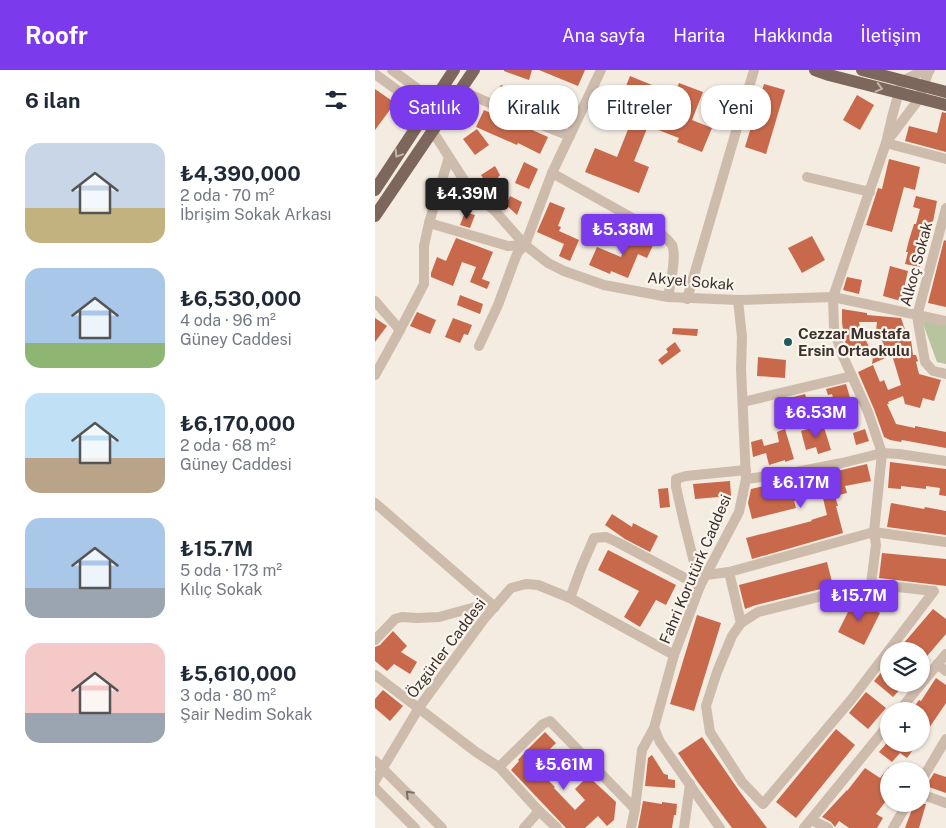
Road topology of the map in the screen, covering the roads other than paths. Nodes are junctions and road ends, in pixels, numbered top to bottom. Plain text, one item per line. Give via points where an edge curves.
1 (392, 70) edge
2 (454, 70) edge
3 (474, 70) edge
4 (601, 70) edge
5 (753, 70) edge
6 (815, 70) edge
7 (862, 70) edge
8 (925, 70) edge
9 (930, 70) edge
10 (375, 74) edge
11 (394, 85) edge
12 (408, 85) edge
13 (444, 85) edge
14 (464, 85) edge
15 (900, 87) junction
16 (946, 92) edge
17 (921, 93) junction
18 (479, 98) edge
19 (946, 105) edge
20 (414, 130) edge
21 (433, 132) joint
22 (570, 136) junction
23 (886, 143) junction
24 (449, 157) junction
25 (946, 159) edge
26 (552, 173) junction
27 (807, 177) dead end
28 (375, 190) edge
29 (870, 192) junction
30 (946, 208) edge
31 (375, 216) edge
32 (429, 223) junction
33 (525, 245) junction
34 (668, 297) junction
35 (833, 297) junction
36 (687, 299) junction
37 (738, 300) junction
38 (375, 301) edge
39 (917, 316) junction
40 (946, 321) edge
41 (400, 330) junction
42 (479, 346) dead end
43 (946, 374) edge
44 (375, 375) edge
45 (852, 376) junction
46 (743, 402) junction
47 (882, 453) junction
48 (946, 461) edge
49 (746, 475) junction
50 (377, 508) edge
51 (874, 532) junction
52 (946, 542) edge
53 (729, 572) junction
54 (706, 575) junction
55 (871, 584) junction
56 (700, 586) junction
57 (570, 598) junction
58 (492, 605) junction
59 (741, 623) junction
60 (375, 640) edge
61 (946, 654) edge
62 (675, 655) junction
63 (942, 667) edge
64 (375, 675) edge
65 (908, 702) edge
66 (419, 709) junction
67 (654, 728) junction
68 (880, 735) edge
69 (946, 739) edge
70 (379, 764) edge
71 (499, 766) junction
72 (930, 766) edge
73 (375, 781) edge
74 (690, 784) junction
75 (375, 788) edge
76 (930, 797) edge
77 (946, 803) edge
78 (635, 809) junction
79 (539, 810) junction
80 (902, 812) edge
81 (811, 820) junction
82 (415, 828) edge
83 (442, 828) edge
84 (525, 828) edge
85 (557, 828) edge
86 (631, 828) edge
87 (685, 828) edge
88 (720, 828) edge
89 (804, 828) edge
90 (828, 828) edge
91 (893, 828) edge

1 - 12 street
2 - 13 main road
3 - 14 main road
4 - 22 street
5 - 36 street
6 -> 15 main road
7 - 15 main road
8 - 15 street
9 - 17 street
10 - 11 street
15 - 17 main road
15 - 23 street
16 - 17 main road
17 - 19 main road
17 - 23 street
18 - 22 street
20 -> 28 main road
21 - 24 street, Akyel Sokak
21 - 31 main road
22 - 26 street
23 - 25 street
23 - 29 street
24 - 32 street
24 - 33 street, Akyel Sokak via 469,188
26 - 33 street
26 - 34 street via 668,240 673,247
27 - 29 street
29 - 35 street
30 - 39 street, Alkoç Sokak
32 - 33 street via 508,246
32 - 41 street via 424,246 424,284
33 - 34 street, Akyel Sokak via 564,271 604,285
33 - 42 street via 515,259
34 - 36 street, Akyel Sokak
35 - 37 street, Akyel Sokak
35 - 39 street, Akyel Sokak
35 - 45 street via 835,329
36 - 37 street, Akyel Sokak
37 - 46 street, Fahri Korutürk Caddesi
38 - 41 street
39 - 40 street, Akyel Sokak
39 - 43 street, Alkoç Sokak via 925,362 933,371
41 - 44 street
45 - 46 street
45 - 47 street
46 - 49 street, Fahri Korutürk Caddesi
47 - 48 street
47 - 49 street via 791,473
47 - 51 street
49 - 54 street, Fahri Korutürk Caddesi via 739,512
49 - 56 street via 676,479
50 - 58 street
51 - 52 street
51 - 53 street
51 - 55 street via 876,546
53 - 54 street
53 - 59 street
54 - 56 street, Fahri Korutürk Caddesi
55 - 59 street via 758,612
55 - 59 street via 934,591 851,700 763,804 742,782 710,732 706,706 728,645
56 - 57 street via 617,542 595,538
56 - 62 street, Fahri Korutürk Caddesi
57 - 58 street, Özgürler Caddesi via 538,585 526,584 511,588
57 - 62 street, Özgürler Caddesi
58 - 60 street via 439,617 402,617
58 - 66 street, Özgürler Caddesi
61 - 63 street
62 - 67 street, Fahri Korutürk Caddesi
63 - 65 street
64 - 66 street
66 - 70 street, Özgürler Caddesi
66 - 71 street via 475,752
67 - 74 street via 660,742
67 - 78 street, Fahri Korutürk Caddesi via 642,750
68 - 81 street
69 - 72 street
70 - 73 street, Özgürler Caddesi
83 -> 70 street
71 - 78 street via 550,721
71 - 79 street
74 - 87 street
74 - 88 street
75 - 82 street
76 - 77 street
78 - 86 street, Fahri Korutürk Caddesi
79 - 84 street
79 - 85 street
80 - 91 street
81 - 89 street
81 - 90 street

